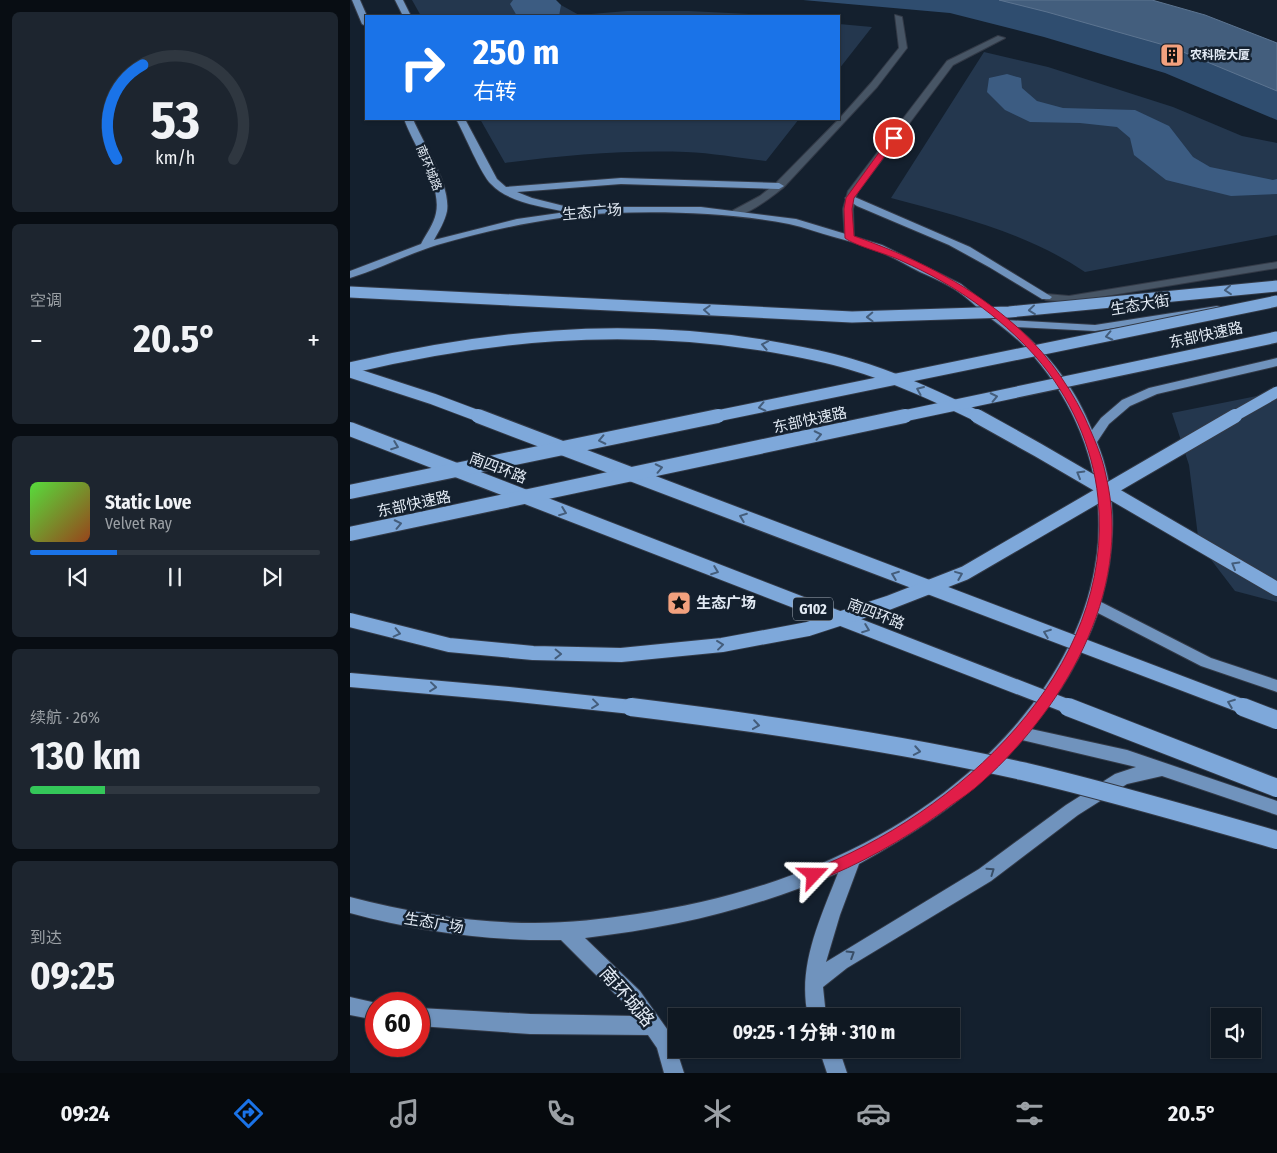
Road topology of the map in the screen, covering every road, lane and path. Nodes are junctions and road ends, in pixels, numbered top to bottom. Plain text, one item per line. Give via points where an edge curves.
1 (356, 0) edge
2 (398, 0) edge
3 (406, 15) edge
4 (898, 17) dead end
5 (365, 22) edge
6 (1000, 38) dead end
7 (408, 120) edge
8 (461, 120) edge
9 (779, 186) junction
10 (504, 190) junction
11 (850, 198) junction
12 (576, 212) junction
13 (736, 213) junction
14 (849, 238) junction
15 (425, 245) junction
16 (1277, 265) edge
17 (350, 275) edge
18 (1277, 286) edge
19 (350, 292) edge
20 (1046, 297) joint
21 (1277, 301) edge
22 (1007, 323) junction
23 (1277, 337) edge
24 (1277, 362) edge
25 (350, 368) edge
26 (350, 372) edge
27 (1277, 392) edge
28 (350, 429) edge
29 (1091, 442) junction
30 (350, 492) edge
31 (350, 534) edge
32 (1277, 589) edge
33 (1094, 604) junction
34 (350, 620) edge
35 (350, 680) edge
36 (1277, 686) edge
37 (1277, 720) edge
38 (1021, 733) junction
39 (1162, 769) junction
40 (1277, 788) edge
41 (1277, 808) edge
42 (1277, 840) edge
43 (852, 858) junction
44 (350, 904) edge
45 (565, 931) junction
46 (813, 984) junction
47 (350, 1006) edge
48 (814, 1008) edge
49 (365, 1009) edge
50 (430, 1018) edge
51 (653, 1026) junction
52 (832, 1058) edge
53 (674, 1073) edge
54 (838, 1073) edge

1 - 5 main road
2 - 3 main road
4 - 9 street via 903,48 874,85
6 - 11 street via 950,63
7 - 15 main road, 南环城路 via 439,189 442,205 439,221
8 - 10 main road via 493,181
9 - 10 main road via 621,181
9 - 13 street
10 - 12 main road via 528,200
11 - 14 street
11 - 20 main road via 870,210 939,236
12 - 13 main road, 生态广场 via 642,208
12 - 15 main road, 生态广场 via 498,225
13 - 14 main road, 生态广场 via 791,222
14 - 22 main road, 生态广场 via 930,270
15 - 17 main road, 生态广场
16 - 20 street via 1079,298
18 -> 19 highway, bridge via 1009,312 852,317
21 - 22 main road, 生态大街 via 1095,328
21 -> 30 highway, 东部快速路, bridge
22 - 29 main road, 生态广场 via 1040,356 1067,392
31 -> 23 highway, 东部快速路, bridge
24 - 29 main road via 1154,391 1126,403 1105,421
32 -> 25 highway, bridge via 1037,448 969,412 870,370 824,356 743,341 582,332 462,344 392,356
37 -> 26 highway, bridge via 433,399
34 -> 27 highway, bridge via 449,645 533,653 621,655 722,644 808,629 965,573
28 -> 40 highway, 南四环路 / G102, bridge
29 - 33 main road, 生态广场 via 1101,477 1107,525 1102,575
33 - 36 main road via 1206,662
33 - 38 main road, 生态广场 via 1087,628 1060,681
35 -> 42 highway, bridge via 546,698 824,734 1067,783
38 - 39 main road via 1127,757
38 - 43 main road, 生态广场 via 970,784 906,830
39 - 41 main road
46 -> 39 main road via 840,962 985,875 1072,810 1121,779
43 - 45 main road, 生态广场 via 748,900 658,921
43 - 46 main road via 823,938
44 - 45 main road, 生态广场 via 386,915 473,929
45 - 51 main road, 南环城路 via 633,998
46 - 48 main road
47 - 49 main road
50 - 51 main road via 530,1024
51 - 53 main road, 南环城路 via 665,1043
52 - 54 main road

